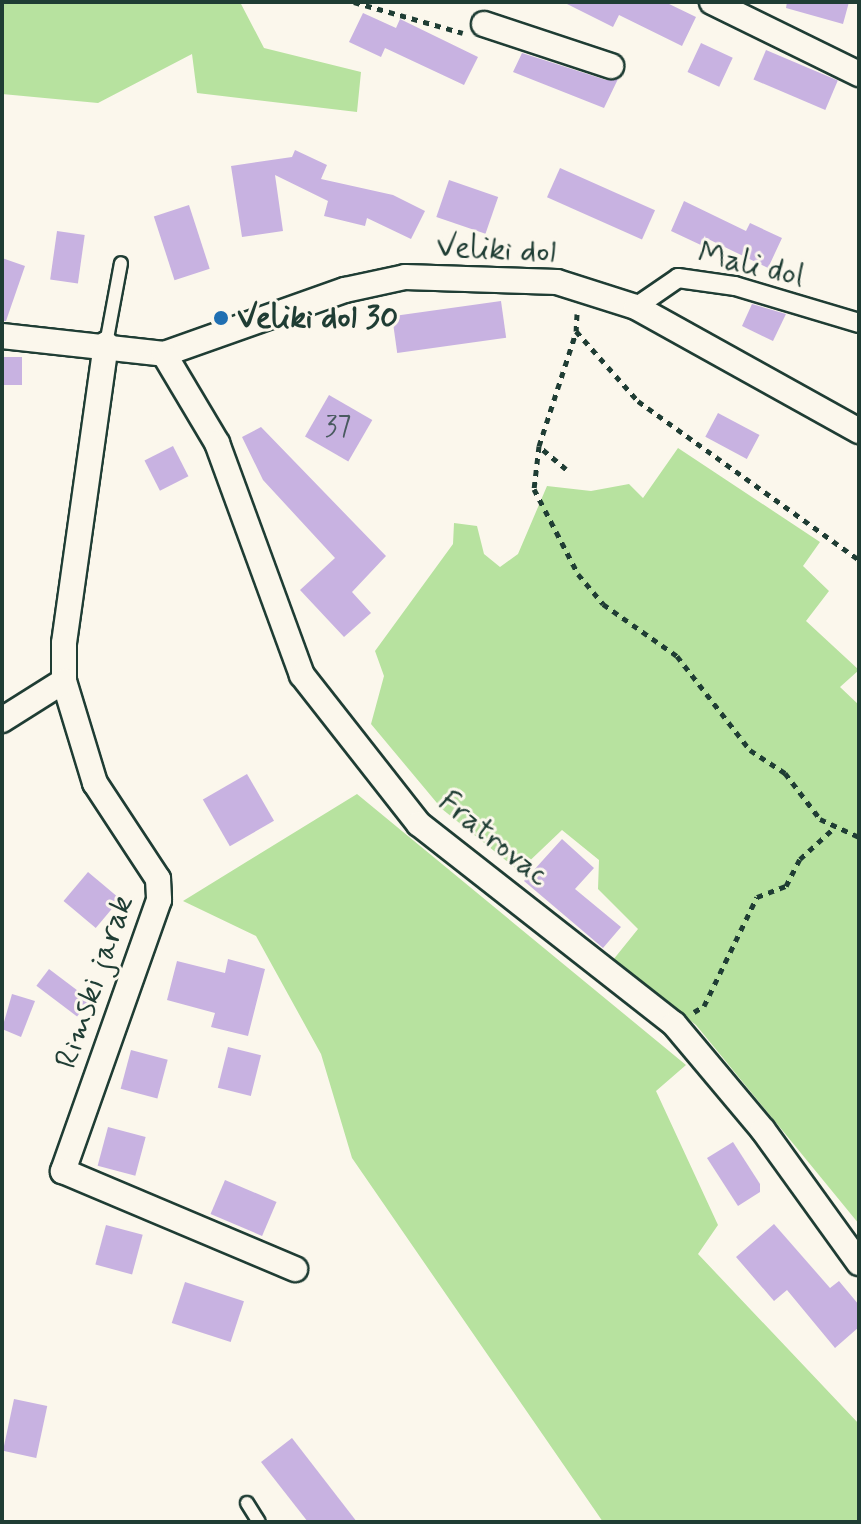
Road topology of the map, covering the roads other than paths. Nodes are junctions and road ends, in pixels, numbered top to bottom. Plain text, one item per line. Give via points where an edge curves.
1 (712, 2) edge
2 (485, 21) edge
3 (611, 66) dead end
4 (859, 74) edge
5 (121, 263) dead end
6 (636, 307) junction
7 (859, 323) edge
8 (2, 336) edge
9 (106, 344) junction
10 (164, 354) junction
11 (859, 431) edge
12 (64, 681) junction
13 (2, 720) edge
14 (859, 1263) edge
15 (295, 1269) dead end
16 (247, 1503) dead end
17 (259, 1522) edge

1 - 4 street
2 - 3 street
5 - 9 lane
6 - 7 street, Mali dol via 678,278 735,286
6 - 10 street, Veliki dol via 557,282 405,277 345,290
6 - 11 street, Veliki dol
8 - 9 street, Veliki dol
9 - 10 street, Veliki dol
9 - 12 street, Rimski jarak via 64,643
10 - 14 street, Fratrovac via 217,443 302,675 419,824 674,1024 763,1130
12 - 13 street
12 - 15 street, Rimski jarak via 95,783 158,879 159,900 63,1171
16 - 17 lane

